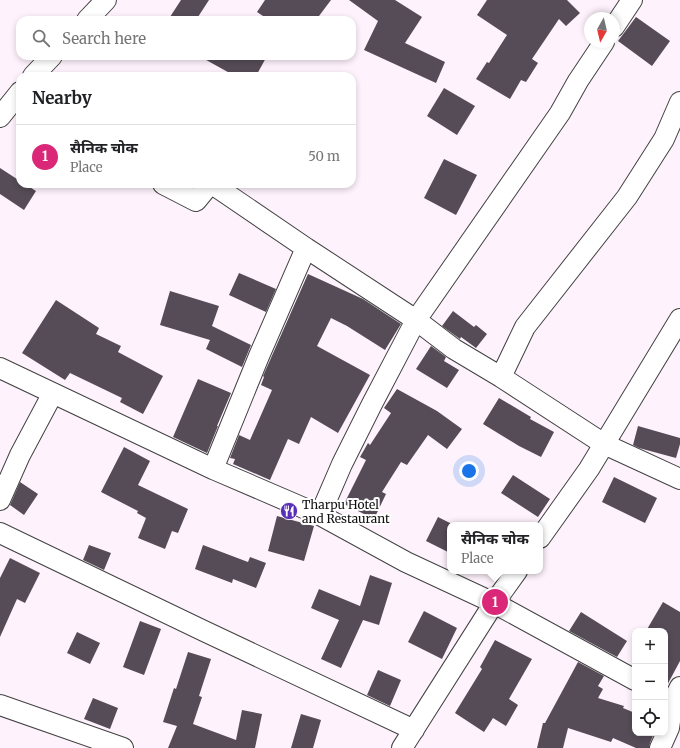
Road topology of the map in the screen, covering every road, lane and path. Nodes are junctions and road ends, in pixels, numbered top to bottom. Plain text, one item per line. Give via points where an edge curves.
1 (106, 0) edge
2 (632, 0) edge
3 (91, 16) edge
4 (620, 18) edge
5 (600, 48) edge
6 (48, 60) edge
7 (37, 72) edge
8 (680, 102) edge
9 (171, 188) edge
10 (207, 188) edge
11 (217, 188) edge
12 (306, 248) junction
13 (680, 319) edge
14 (416, 320) junction
15 (0, 368) edge
16 (501, 377) junction
17 (53, 393) junction
18 (604, 444) junction
19 (214, 469) junction
20 (680, 479) edge
21 (0, 500) edge
22 (320, 515) junction
23 (0, 533) edge
24 (543, 534) edge
25 (515, 574) edge
26 (494, 603) junction
27 (632, 678) edge
28 (675, 697) edge
29 (0, 705) edge
30 (414, 730) junction
31 (123, 748) edge
32 (402, 748) edge
33 (660, 748) edge

1 - 3 street
2 - 4 street
5 - 14 street via 560,113
6 - 7 street
8 - 16 street via 664,139 627,197 525,327
9 - 10 street via 196,201
11 - 12 street
12 - 14 street
12 - 19 street via 258,356
13 - 18 street
14 - 16 street via 454,349
14 - 22 street via 342,464
15 - 17 street
16 - 18 street
17 - 19 street
17 - 21 street via 20,455
18 - 20 street
18 - 24 street
19 - 22 street
22 - 26 street via 406,562
23 - 30 street
25 - 26 street
26 - 27 street
26 - 30 street
28 - 33 street via 669,728
29 - 31 street
30 - 32 street

